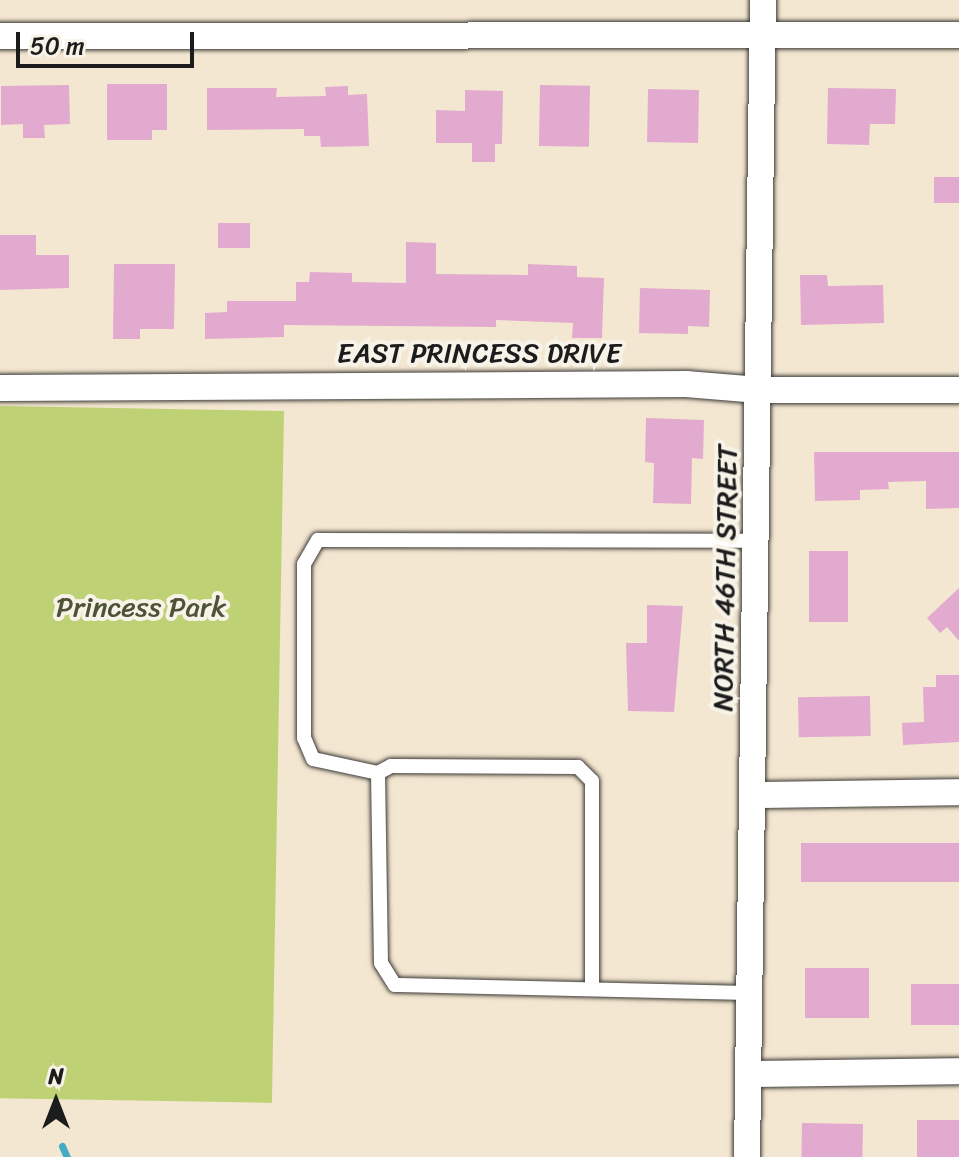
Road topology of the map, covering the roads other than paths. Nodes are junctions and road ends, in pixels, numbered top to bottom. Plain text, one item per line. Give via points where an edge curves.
1 (763, 0) edge
2 (959, 35) edge
3 (0, 36) edge
4 (763, 36) junction
5 (0, 388) edge
6 (759, 390) junction
7 (959, 390) edge
8 (758, 541) junction
9 (378, 773) junction
10 (959, 792) edge
11 (756, 795) junction
12 (592, 989) junction
13 (752, 993) junction
14 (959, 1071) edge
15 (750, 1074) junction
16 (747, 1157) edge

1 - 4 street, NORTH 46TH STREET
2 - 4 street
3 - 4 street
4 - 6 street, NORTH 46TH STREET
5 - 6 street, EAST PRINCESS DRIVE via 686,384
6 - 7 street, EAST PRINCESS DRIVE
6 - 8 street, NORTH 46TH STREET
8 - 9 lane via 318,540 304,564 304,738 313,759
8 - 11 street, NORTH 46TH STREET
9 - 12 lane via 381,963 395,985
9 - 12 lane via 391,766 578,767 592,781
10 - 11 street
11 - 13 street, NORTH 46TH STREET
12 - 13 lane
13 - 15 street, NORTH 46TH STREET
14 - 15 street
15 - 16 street, NORTH 46TH STREET

